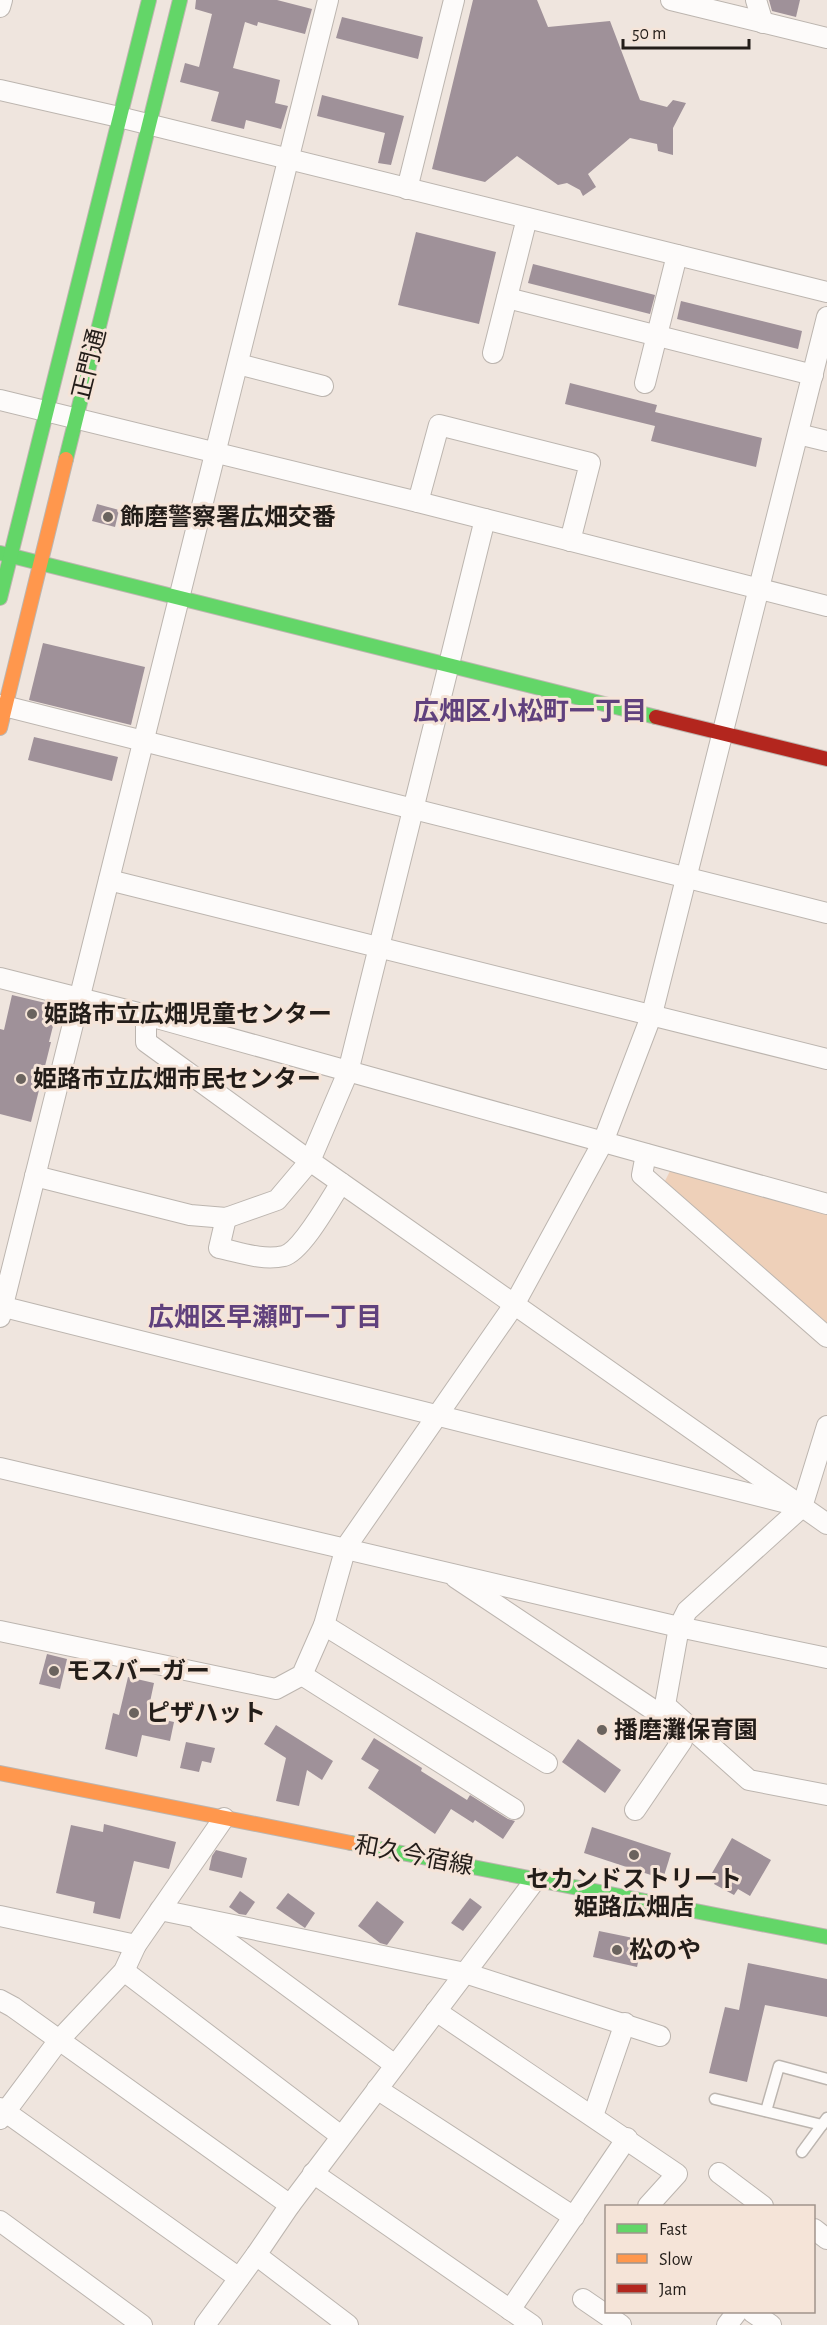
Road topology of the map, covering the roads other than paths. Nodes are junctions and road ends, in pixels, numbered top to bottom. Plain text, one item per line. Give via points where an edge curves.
1 (2, 0) edge
2 (149, 0) edge
3 (180, 0) edge
4 (328, 0) edge
5 (454, 0) edge
6 (671, 0) edge
7 (756, 0) edge
8 (0, 7) edge
9 (763, 23) junction
10 (827, 38) edge
11 (0, 90) edge
12 (119, 117) junction
13 (149, 125) junction
14 (289, 160) junction
15 (407, 189) junction
16 (527, 218) junction
17 (677, 255) junction
18 (827, 292) edge
19 (507, 298) junction
20 (827, 317) edge
21 (657, 336) junction
22 (823, 346) edge
23 (493, 353) dead end
24 (238, 364) junction
25 (813, 375) junction
26 (645, 383) dead end
27 (323, 386) dead end
28 (0, 400) edge
29 (46, 411) junction
30 (76, 418) junction
31 (798, 434) junction
32 (827, 441) edge
33 (216, 453) junction
34 (418, 502) junction
35 (485, 519) junction
36 (570, 540) junction
37 (5, 554) edge
38 (39, 563) junction
39 (759, 588) junction
40 (0, 598) edge
41 (180, 598) junction
42 (827, 606) edge
43 (448, 664) junction
44 (3, 706) edge
45 (0, 728) edge
46 (723, 733) junction
47 (144, 741) junction
48 (827, 759) edge
49 (412, 809) junction
50 (686, 877) junction
51 (109, 880) junction
52 (827, 913) edge
53 (379, 947) junction
54 (0, 978) edge
55 (79, 999) junction
56 (651, 1014) junction
57 (146, 1016) junction
58 (827, 1059) edge
59 (348, 1072) junction
60 (603, 1142) junction
61 (646, 1154) junction
62 (310, 1161) junction
63 (35, 1176) junction
64 (341, 1183) junction
65 (827, 1204) edge
66 (226, 1218) junction
67 (514, 1305) junction
68 (1, 1310) edge
69 (827, 1337) edge
70 (436, 1416) junction
71 (827, 1426) edge
72 (0, 1468) edge
73 (802, 1507) junction
74 (827, 1524) edge
75 (346, 1547) junction
76 (444, 1570) junction
77 (324, 1625) junction
78 (680, 1627) junction
79 (0, 1631) edge
80 (827, 1658) edge
81 (302, 1675) junction
82 (663, 1710) junction
83 (547, 1763) dead end
84 (0, 1773) edge
85 (827, 1795) edge
86 (514, 1809) dead end
87 (635, 1810) dead end
88 (224, 1818) junction
89 (536, 1879) junction
90 (160, 1910) junction
91 (0, 1916) edge
92 (195, 1918) junction
93 (827, 1937) edge
94 (136, 1945) junction
95 (124, 1971) junction
96 (465, 1973) junction
97 (0, 2000) edge
98 (436, 2011) junction
99 (625, 2023) junction
100 (660, 2036) dead end
101 (59, 2040) junction
102 (395, 2065) junction
103 (827, 2079) edge
104 (377, 2089) junction
105 (715, 2099) dead end
106 (766, 2111) junction
107 (2, 2113) edge
108 (593, 2116) junction
109 (825, 2121) edge
110 (341, 2136) junction
111 (627, 2138) junction
112 (802, 2152) dead end
113 (313, 2173) junction
114 (719, 2173) dead end
115 (290, 2205) junction
116 (649, 2205) edge
117 (762, 2205) edge
118 (574, 2217) junction
119 (0, 2221) edge
120 (256, 2255) junction
121 (239, 2278) junction
122 (583, 2299) dead end
123 (510, 2310) junction
124 (736, 2313) edge
125 (753, 2313) edge
126 (142, 2325) edge
127 (205, 2325) edge
128 (348, 2325) edge
129 (532, 2325) edge
130 (621, 2325) edge
131 (727, 2325) edge
132 (771, 2325) edge

1 - 8 street
2 - 12 street, 正門通
3 - 13 street, 正門通
4 - 14 street
5 - 15 street
6 - 9 street
7 - 9 street
9 - 10 street
11 - 12 street
12 - 13 street
12 - 29 street, 正門通
13 - 14 street
13 - 30 street, 正門通
14 - 15 street
14 - 24 street
15 - 16 street
16 - 17 street
16 - 19 street
17 - 18 street
17 - 21 street
19 - 21 street
19 - 23 street
20 - 22 street
21 - 25 street
21 - 26 street
22 - 25 street
24 - 27 street
24 - 33 street
25 - 31 street
28 - 29 street
29 - 30 street
29 - 37 street, 正門通
30 - 33 street
30 - 38 street, 正門通
31 - 32 street
31 - 39 street
33 - 34 street
33 - 41 street
34 - 35 street
34 - 36 street via 439,425 450,427 590,463
35 - 36 street
35 - 43 street
36 - 39 street
37 - 38 street
37 - 40 street, 正門通
38 - 41 street
38 - 44 street, 正門通
39 - 42 street
39 - 46 street
41 - 43 street
41 - 47 street
43 - 46 street
43 - 49 street
44 - 45 street, 正門通
44 - 47 street
46 - 48 street
46 - 50 street
47 - 49 street
47 - 51 street
49 - 50 street
49 - 53 street
50 - 52 street
50 - 56 street
51 - 53 street
51 - 55 street
53 - 56 street
53 - 59 street
54 - 55 street
55 - 57 street
55 - 63 street
56 - 58 street
56 - 60 street
57 - 59 street
57 - 62 street via 146,1042
59 - 60 street
59 - 62 street
60 - 61 street
60 - 67 street
61 - 65 street
61 - 69 street via 642,1175
62 - 64 street
62 - 66 street via 277,1200
63 - 66 street via 190,1215
63 - 68 street
64 - 66 street via 297,1248 285,1256 262,1257 219,1248
64 - 67 street
67 - 70 street
67 - 73 street
68 - 70 street
70 - 73 street
70 - 75 street
71 - 73 street
72 - 75 street
73 - 74 street
73 - 78 street via 687,1611
75 - 76 street
75 - 77 street
76 - 78 street
76 - 82 street
77 - 81 street
77 - 83 street
78 - 80 street
78 - 82 street
79 - 81 street via 276,1689
81 - 86 street
82 - 85 street via 749,1780
82 - 87 street via 659,1722 682,1741
84 - 88 street, 和久今宿線
88 - 89 street, 和久今宿線
88 - 90 street
89 - 93 street, 和久今宿線
89 - 96 street
90 - 92 street
90 - 94 street
91 - 94 street
92 - 96 street
92 - 102 street
94 - 95 street
95 - 101 street
95 - 110 street
96 - 98 street
96 - 99 street
97 - 101 street
98 - 102 street
98 - 108 street
99 - 100 street
99 - 108 street
101 - 107 street
101 - 115 street
102 - 104 street
103 - 106 lane via 779,2066
104 - 110 street
104 - 118 street
105 - 106 lane
106 - 109 lane
107 - 121 street
108 - 111 street
109 - 112 lane
110 - 113 street
111 - 116 street via 677,2174
111 - 118 street
113 - 115 street
113 - 123 street
114 - 117 street
115 - 120 street
118 - 123 street
119 - 126 street
120 - 121 street
120 - 128 street
121 - 127 street
122 - 130 street
123 - 129 street
124 - 131 street
125 - 132 street

